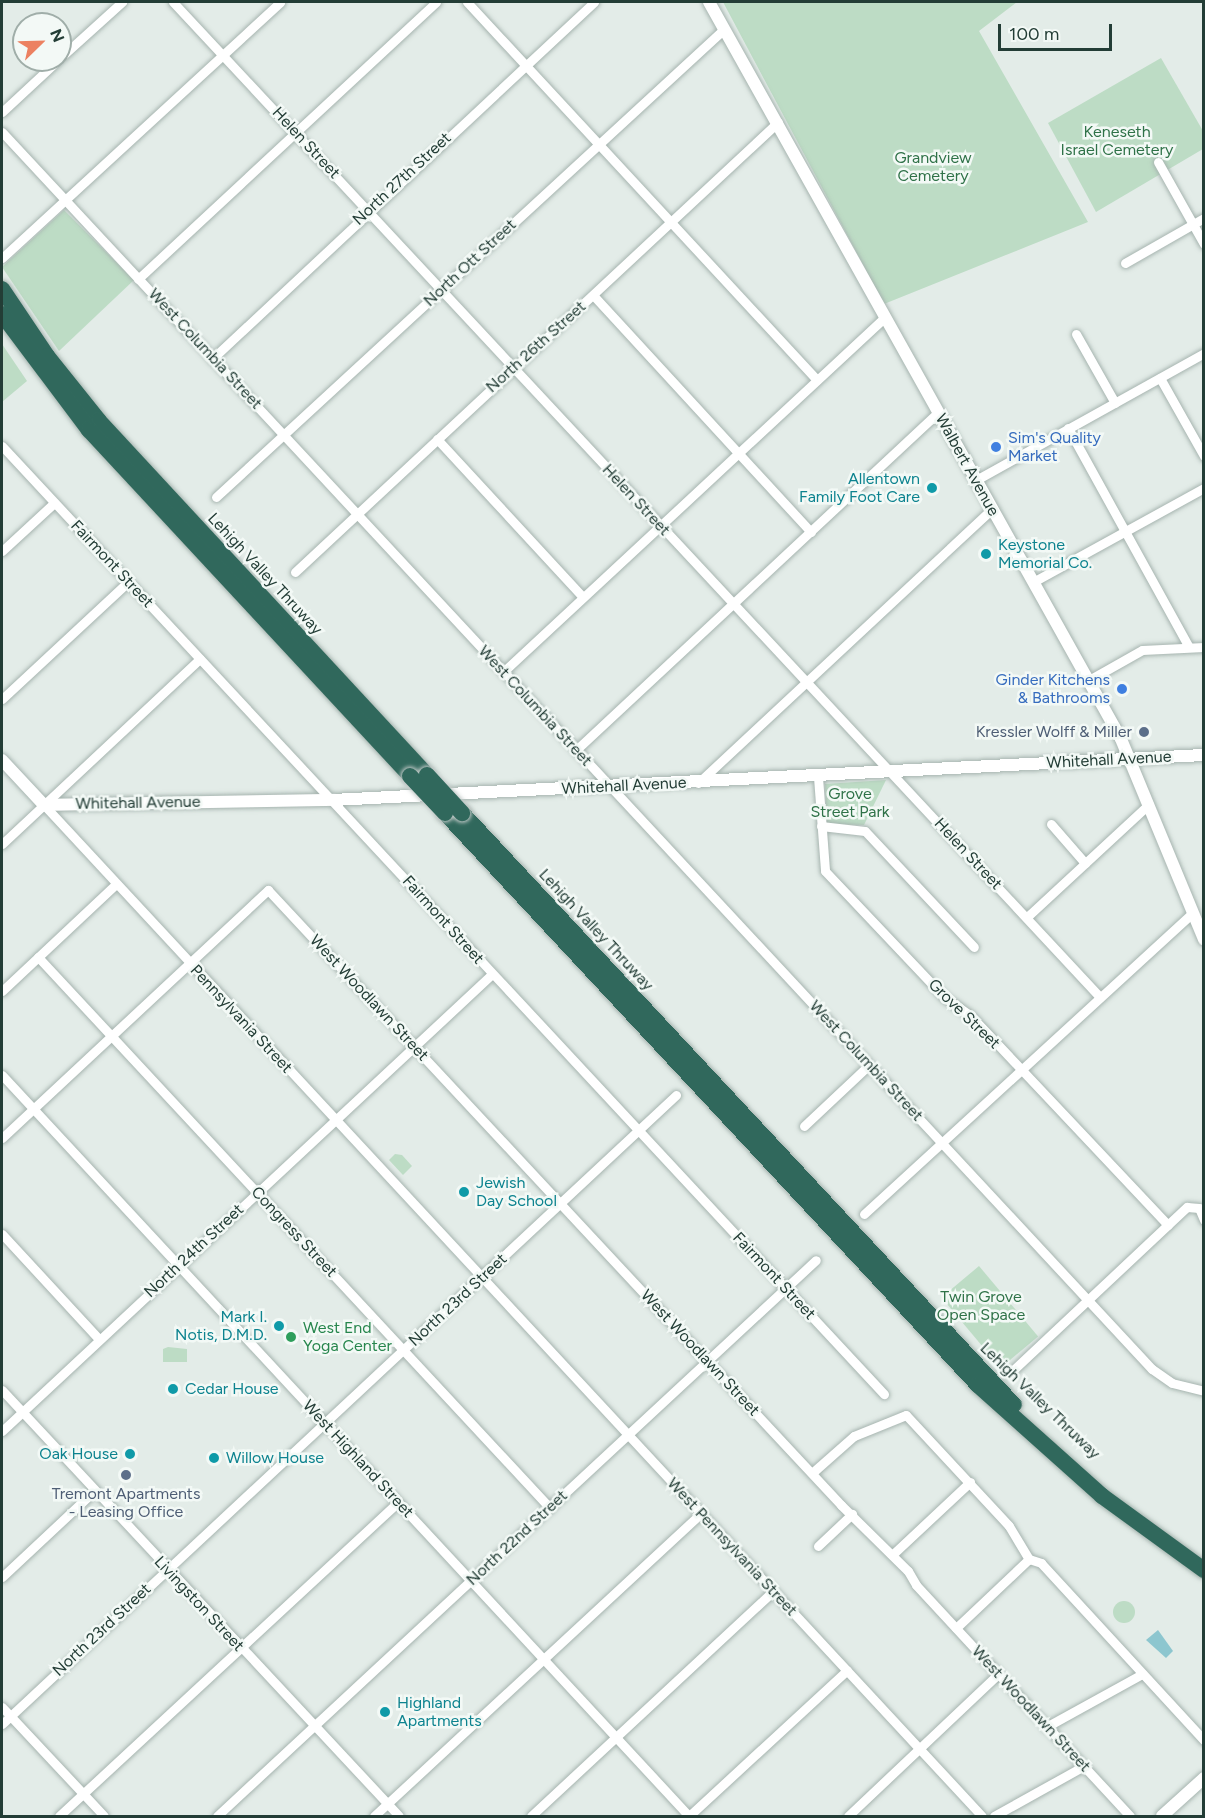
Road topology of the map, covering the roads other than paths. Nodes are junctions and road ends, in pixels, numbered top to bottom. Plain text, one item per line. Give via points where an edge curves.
1 (122, 2) edge
2 (173, 2) edge
3 (280, 2) edge
4 (436, 2) edge
5 (467, 2) edge
6 (594, 2) edge
7 (709, 2) edge
8 (724, 29) junction
9 (72, 47) edge
10 (222, 54) junction
11 (525, 65) junction
12 (45, 72) edge
13 (2, 112) edge
14 (778, 122) junction
15 (2, 132) edge
16 (296, 132) junction
17 (600, 143) junction
18 (1158, 162) dead end
19 (65, 200) junction
20 (369, 210) junction
21 (1203, 219) edge
22 (671, 221) junction
23 (1192, 225) junction
24 (1203, 244) edge
25 (2, 258) edge
26 (1125, 263) dead end
27 (138, 279) junction
28 (2, 289) edge
29 (441, 289) junction
30 (593, 295) junction
31 (2, 314) edge
32 (885, 317) junction
33 (1076, 334) dead end
34 (1203, 354) edge
35 (213, 358) junction
36 (514, 368) junction
37 (1160, 378) junction
38 (817, 380) junction
39 (1115, 403) junction
40 (938, 413) junction
41 (1068, 428) junction
42 (286, 436) junction
43 (437, 439) junction
44 (2, 446) edge
45 (739, 452) junction
46 (1203, 456) edge
47 (976, 480) junction
48 (1203, 488) edge
49 (216, 497) dead end
50 (54, 503) junction
51 (992, 509) junction
52 (357, 514) junction
53 (660, 526) junction
54 (1126, 531) junction
55 (811, 532) junction
56 (2, 551) edge
57 (295, 572) dead end
58 (128, 582) junction
59 (1033, 582) junction
60 (582, 596) junction
61 (733, 604) junction
62 (1190, 647) junction
63 (1203, 647) edge
64 (200, 659) junction
65 (503, 672) junction
66 (1089, 680) junction
67 (806, 681) junction
68 (2, 699) edge
69 (576, 750) junction
70 (1203, 755) edge
71 (1130, 758) junction
72 (2, 760) edge
73 (891, 773) junction
74 (818, 777) junction
75 (698, 783) junction
76 (610, 787) junction
77 (333, 800) junction
78 (1149, 804) junction
79 (44, 805) junction
80 (1051, 824) dead end
81 (821, 826) junction
82 (2, 844) edge
83 (1085, 863) junction
84 (116, 884) junction
85 (1193, 913) junction
86 (1027, 917) junction
87 (1203, 939) edge
88 (974, 948) dead end
89 (38, 957) junction
90 (190, 963) junction
91 (492, 974) junction
92 (2, 991) edge
93 (1100, 997) junction
94 (111, 1035) junction
95 (415, 1047) junction
96 (869, 1065) junction
97 (1021, 1071) junction
98 (2, 1075) edge
99 (676, 1095) dead end
100 (33, 1109) junction
101 (335, 1120) junction
102 (804, 1126) dead end
103 (639, 1130) junction
104 (2, 1138) edge
105 (943, 1143) junction
106 (258, 1193) junction
107 (561, 1204) junction
108 (864, 1214) dead end
109 (1203, 1220) edge
110 (1168, 1226) junction
111 (2, 1234) edge
112 (816, 1260) dead end
113 (178, 1266) junction
114 (482, 1277) junction
115 (786, 1289) junction
116 (1090, 1299) junction
117 (99, 1339) junction
118 (404, 1351) junction
119 (707, 1361) junction
120 (1010, 1373) dead end
121 (2, 1390) edge
122 (1203, 1391) edge
123 (884, 1394) dead end
124 (22, 1412) junction
125 (325, 1424) junction
126 (2, 1431) edge
127 (628, 1434) junction
128 (812, 1473) junction
129 (969, 1482) junction
130 (94, 1491) junction
131 (398, 1502) junction
132 (550, 1508) junction
133 (701, 1513) junction
134 (852, 1514) junction
135 (818, 1546) dead end
136 (892, 1555) junction
137 (1203, 1558) edge
138 (1029, 1559) junction
139 (168, 1570) junction
140 (1203, 1570) edge
141 (2, 1577) edge
142 (471, 1581) junction
143 (773, 1591) junction
144 (956, 1628) junction
145 (240, 1648) junction
146 (543, 1658) junction
147 (847, 1670) junction
148 (998, 1674) junction
149 (1142, 1674) junction
150 (2, 1707) edge
151 (10, 1716) junction
152 (2, 1724) edge
153 (314, 1726) junction
154 (1047, 1727) junction
155 (617, 1738) junction
156 (1203, 1740) edge
157 (920, 1749) junction
158 (1084, 1767) junction
159 (1203, 1778) edge
160 (83, 1794) junction
161 (387, 1804) junction
162 (59, 1816) edge
163 (104, 1816) edge
164 (217, 1816) edge
165 (374, 1816) edge
166 (399, 1816) edge
167 (531, 1816) edge
168 (689, 1816) edge
169 (848, 1816) edge
170 (982, 1816) edge
171 (994, 1816) edge
172 (1130, 1816) edge
173 (1162, 1816) edge

1 - 9 street
2 - 10 street, Helen Street
3 - 10 street
4 - 16 street
5 - 11 street
6 - 11 street, North 27th Street
7 - 8 street, Walbert Avenue
8 - 14 street, Walbert Avenue
8 - 17 street, North Ott Street
10 - 16 street, Helen Street
10 - 19 street
11 - 17 street
11 - 20 street, North 27th Street
12 - 13 street
14 - 22 street, North 26th Street
14 - 32 street, Walbert Avenue
15 - 19 street, West Columbia Street
16 - 20 street, Helen Street
16 - 27 street
17 - 22 street
17 - 29 street, North Ott Street
18 - 23 street
19 - 25 street
19 - 27 street, West Columbia Street
20 - 29 street, Helen Street
20 - 35 street, North 27th Street
21 - 23 street
22 - 30 street, North 26th Street
22 - 38 street
23 - 24 street
23 - 26 street
27 - 35 street, West Columbia Street
28 - 137 highway, Lehigh Valley Thruway, bridge via 53,364 99,421 1017,1408 1108,1489
29 - 36 street, Helen Street
29 - 42 street, North Ott Street
30 - 36 street, North 26th Street
30 - 45 street
31 - 140 highway, Lehigh Valley Thruway, bridge via 89,430 978,1385 1086,1483
32 - 38 street
32 - 40 street, Walbert Avenue
33 - 39 street
34 - 37 street
35 - 42 street, West Columbia Street
36 - 43 street, North 26th Street
36 - 53 street, Helen Street
37 - 39 street
37 - 46 street
38 - 45 street
39 - 41 street
40 - 47 street, Walbert Avenue
40 - 55 street
41 - 47 street
41 - 54 street
42 - 49 street, North Ott Street
42 - 52 street, West Columbia Street
43 - 52 street, North 26th Street
43 - 60 street
44 - 50 street, Fairmont Street
45 - 53 street
45 - 55 street
47 - 51 street, Walbert Avenue
48 - 54 street
50 - 56 street
50 - 58 street, Fairmont Street
51 - 59 street, Walbert Avenue
51 - 67 street
52 - 57 street, North 26th Street
52 - 65 street, West Columbia Street
53 - 60 street
53 - 61 street, Helen Street
54 - 59 street
54 - 62 street
55 - 61 street
58 - 64 street, Fairmont Street
58 - 68 street
59 - 66 street, Walbert Avenue
60 - 65 street
61 - 67 street, Helen Street
61 - 69 street
62 - 63 street
62 - 66 street via 1142,650
64 - 77 street, Fairmont Street
64 - 79 street
65 - 69 street, West Columbia Street
66 - 71 street, Walbert Avenue
67 - 73 street, Helen Street
67 - 75 street
69 - 76 street, West Columbia Street
70 - 71 street, Whitehall Avenue
71 - 73 street, Whitehall Avenue
71 - 78 street, Walbert Avenue
72 - 79 street, Pennsylvania Street
73 - 74 street, Whitehall Avenue
73 - 86 street, Helen Street
74 - 75 street, Whitehall Avenue
74 - 81 street, Grove Street
75 - 76 street, Whitehall Avenue
76 - 77 street, Whitehall Avenue
76 - 96 street, West Columbia Street
77 - 79 street, Whitehall Avenue
77 - 91 street, Fairmont Street
78 - 83 street
78 - 85 street, Walbert Avenue
79 - 82 street
79 - 84 street, Pennsylvania Street
80 - 83 street
81 - 88 street via 865,831
81 - 97 street, Grove Street via 825,871 944,997 971,1016
83 - 86 street
84 - 89 street
84 - 90 street, Pennsylvania Street
85 - 87 street, Walbert Avenue
85 - 93 street
86 - 93 street, Helen Street
89 - 92 street
89 - 94 street, Congress Street
90 - 94 street
90 - 95 street, West Woodlawn Street via 268,890
90 - 101 street, Pennsylvania Street
91 - 95 street, North 24th Street
91 - 103 street, Fairmont Street
93 - 97 street
94 - 100 street
94 - 106 street, Congress Street
95 - 101 street, North 24th Street
95 - 107 street, West Woodlawn Street
96 - 102 street
96 - 105 street, West Columbia Street
97 - 105 street
97 - 110 street, Grove Street
98 - 100 street, West Highland Street
99 - 103 street, North 23rd Street
100 - 104 street
100 - 113 street, West Highland Street
101 - 106 street, North 24th Street
101 - 114 street, Pennsylvania Street
103 - 107 street, North 23rd Street
103 - 115 street, Fairmont Street
105 - 108 street
105 - 116 street, West Columbia Street
106 - 113 street, North 24th Street
106 - 118 street, Congress Street
107 - 114 street, North 23rd Street
107 - 119 street, West Woodlawn Street
109 - 110 street via 1199,1208 1187,1207
110 - 116 street
111 - 117 street
112 - 115 street, North 22nd Street
113 - 117 street, North 24th Street
113 - 125 street, West Highland Street
114 - 118 street, North 23rd Street
114 - 127 street, West Pennsylvania Street
115 - 119 street, North 22nd Street
115 - 123 street, Fairmont Street
116 - 120 street
116 - 122 street, West Columbia Street via 1161,1377
117 - 124 street, North 24th Street
118 - 125 street, North 23rd Street
118 - 132 street, Congress Street
119 - 127 street, North 22nd Street
119 - 128 street, West Woodlawn Street
121 - 124 street, Livingston Street
124 - 126 street, North 24th Street
124 - 130 street, Livingston Street
125 - 131 street, West Highland Street
125 - 139 street, North 23rd Street
127 - 132 street, North 22nd Street
127 - 133 street, West Pennsylvania Street
128 - 129 street via 854,1436 897,1416 908,1416
128 - 134 street, West Woodlawn Street
129 - 136 street
129 - 138 street via 1009,1526
130 - 139 street, Livingston Street
130 - 141 street
131 - 142 street, West Highland Street
131 - 145 street
132 - 142 street, North 22nd Street
133 - 143 street, West Pennsylvania Street
133 - 146 street
134 - 135 street
134 - 136 street, West Woodlawn Street
136 - 144 street, West Woodlawn Street
138 - 144 street
138 - 149 street via 1041,1563
139 - 145 street, Livingston Street
139 - 151 street, North 23rd Street
142 - 146 street, West Highland Street
142 - 153 street, North 22nd Street
143 - 147 street, West Pennsylvania Street
143 - 155 street
144 - 148 street, West Woodlawn Street
145 - 153 street, Livingston Street
145 - 160 street
146 - 155 street, West Highland Street
146 - 161 street
147 - 157 street, West Pennsylvania Street
147 - 168 street
148 - 154 street, West Woodlawn Street
148 - 157 street
149 - 154 street
149 - 156 street
150 - 151 street
151 - 152 street, North 23rd Street
151 - 160 street
153 - 161 street, Livingston Street
153 - 164 street, North 22nd Street
154 - 158 street, West Woodlawn Street
155 - 167 street
155 - 168 street, West Highland Street
157 - 169 street
157 - 170 street, West Pennsylvania Street
158 - 171 street
158 - 172 street, West Woodlawn Street
159 - 173 street
160 - 162 street
160 - 163 street
161 - 165 street
161 - 166 street, Livingston Street

